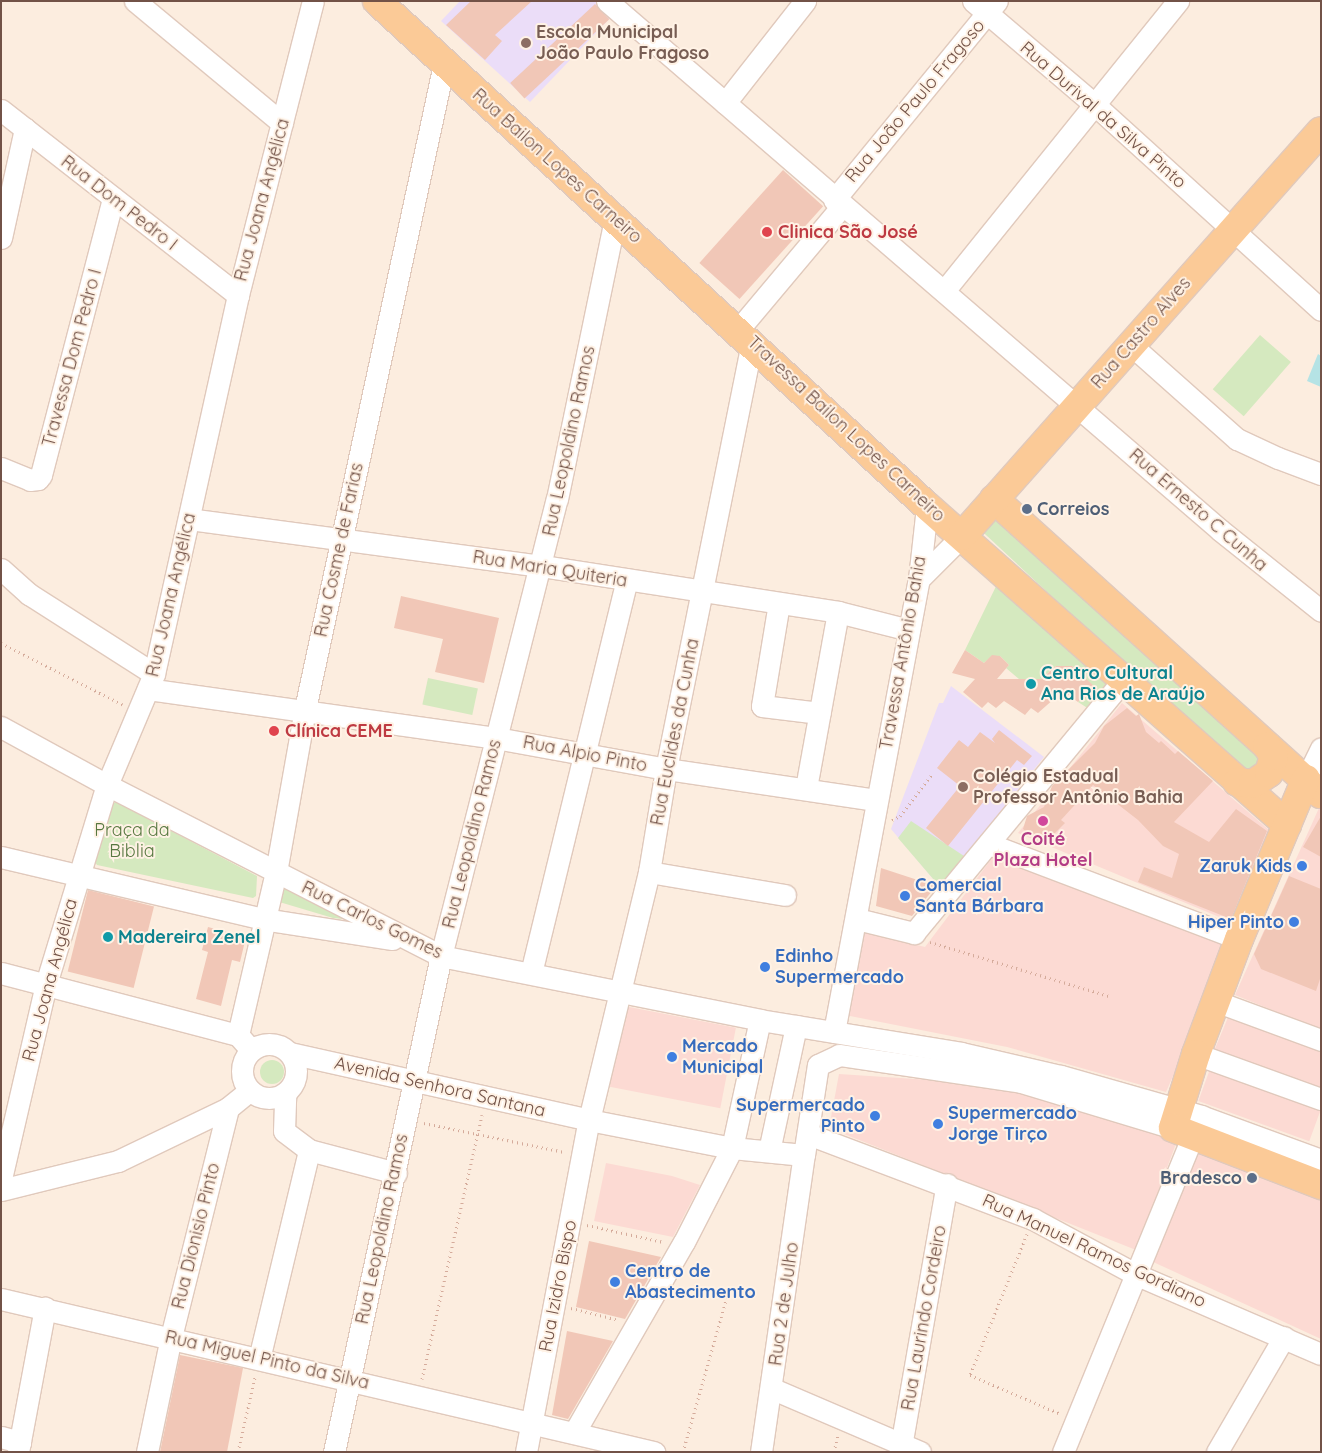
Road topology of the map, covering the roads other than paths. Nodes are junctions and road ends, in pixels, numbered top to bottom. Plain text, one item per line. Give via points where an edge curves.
1 (135, 1) edge
2 (313, 1) edge
3 (377, 1) edge
4 (607, 1) edge
5 (805, 1) edge
6 (1178, 1) edge
7 (986, 5) edge
8 (444, 64) junction
9 (724, 103) junction
10 (1095, 105) junction
11 (1, 110) edge
12 (282, 123) junction
13 (25, 129) junction
14 (1321, 131) edge
15 (113, 198) junction
16 (838, 203) junction
17 (615, 218) junction
18 (1231, 230) junction
19 (1, 238) edge
20 (944, 291) junction
21 (238, 295) junction
22 (1321, 310) edge
23 (745, 337) junction
24 (1131, 345) junction
25 (1078, 406) junction
26 (1, 468) edge
27 (1321, 474) edge
28 (994, 499) junction
29 (926, 506) junction
30 (189, 519) junction
31 (962, 536) junction
32 (342, 539) junction
33 (542, 566) junction
34 (1, 569) edge
35 (920, 579) junction
36 (627, 580) junction
37 (1, 584) edge
38 (703, 592) junction
39 (29, 594) junction
40 (779, 603) junction
41 (1321, 611) edge
42 (838, 612) junction
43 (909, 630) junction
44 (1123, 680) junction
45 (151, 681) junction
46 (305, 709) junction
47 (820, 713) junction
48 (1, 727) edge
49 (496, 738) junction
50 (1267, 746) junction
51 (1321, 748) edge
52 (582, 753) junction
53 (666, 769) junction
54 (1238, 782) junction
55 (107, 785) junction
56 (1313, 787) edge
57 (806, 788) junction
58 (876, 800) junction
59 (1287, 825) junction
60 (989, 844) junction
61 (1, 857) edge
62 (276, 872) junction
63 (649, 872) junction
64 (79, 875) junction
65 (785, 895) dead end
66 (263, 919) junction
67 (857, 919) junction
68 (1239, 939) junction
69 (410, 942) junction
70 (441, 956) junction
71 (1, 973) edge
72 (531, 973) junction
73 (46, 984) junction
74 (619, 994) junction
75 (1216, 1001) junction
76 (760, 1020) junction
77 (796, 1026) junction
78 (834, 1032) junction
79 (1321, 1040) edge
80 (244, 1043) junction
81 (290, 1053) junction
82 (1196, 1054) junction
83 (414, 1080) junction
84 (250, 1090) junction
85 (285, 1093) junction
86 (1321, 1099) edge
87 (228, 1108) junction
88 (589, 1120) junction
89 (1186, 1122) junction
90 (808, 1134) junction
91 (732, 1148) junction
92 (309, 1150) junction
93 (768, 1151) junction
94 (804, 1155) junction
95 (1321, 1160) edge
96 (396, 1173) junction
97 (1, 1179) edge
98 (947, 1184) junction
99 (1321, 1185) edge
100 (1, 1190) edge
101 (1135, 1274) junction
102 (1, 1299) edge
103 (45, 1308) junction
104 (171, 1337) junction
105 (1284, 1337) junction
106 (1321, 1354) edge
107 (259, 1359) junction
108 (350, 1379) junction
109 (773, 1389) junction
110 (532, 1423) junction
111 (574, 1433) junction
112 (13, 1444) edge
113 (907, 1449) edge
114 (147, 1452) edge
115 (334, 1452) edge
116 (526, 1452) edge
117 (654, 1452) edge
118 (761, 1452) edge
119 (1063, 1452) edge
120 (1217, 1452) edge

1 - 12 street
2 - 12 street, Rua Joana Angélica
3 - 8 main road, Rua Bailon Lopes Carneiro
4 - 9 street, Rua Ernesto C Cunha
5 - 9 street
6 - 10 street
7 - 10 street, Rua Durival da Silva Pinto
7 - 16 street, Rua João Paulo Fragoso
8 - 17 main road, Rua Bailon Lopes Carneiro
8 - 32 street, Rua Cosme de Farias
9 - 16 street, Rua Ernesto C Cunha
10 - 18 street, Rua Durival da Silva Pinto
10 - 20 street
11 - 13 street, Rua Dom Pedro I
12 - 21 street, Rua Joana Angélica
13 - 15 street, Rua Dom Pedro I
13 - 19 street
14 - 18 main road, Rua Castro Alves
15 - 21 street, Rua Dom Pedro I
15 - 26 street, Travessa Dom Pedro I via 41,475 30,480
16 - 20 street, Rua Ernesto C Cunha
16 - 23 street, Travessa Bailon Lopes Carneiro
17 - 23 main road, Rua Bailon Lopes Carneiro
17 - 33 street, Rua Leopoldino Ramos
18 - 22 street, Rua Durival da Silva Pinto
18 - 24 main road, Rua Castro Alves
20 - 25 street, Rua Ernesto C Cunha
21 - 30 street, Rua Joana Angélica
23 - 29 main road, Travessa Bailon Lopes Carneiro
23 - 38 street, Rua Euclides da Cunha
24 - 25 main road, Rua Castro Alves
24 - 27 street via 1238,439
25 - 28 main road, Rua Castro Alves
25 - 41 street, Rua Ernesto C Cunha via 1220,530
28 - 31 main road, Rua Castro Alves
28 - 50 main road
29 - 31 main road, Travessa Bailon Lopes Carneiro
29 - 35 street, Travessa Antônio Bahia
30 - 32 street, Rua Maria Quiteria
30 - 45 street, Rua Joana Angélica
31 - 35 street
31 - 44 main road, Travessa Bailon Lopes Carneiro
32 - 33 street, Rua Maria Quiteria
32 - 46 street, Rua Cosme de Farias
33 - 36 street, Rua Maria Quiteria
33 - 49 street, Rua Leopoldino Ramos
34 - 39 street
35 - 43 street, Travessa Antônio Bahia
36 - 38 street, Rua Maria Quiteria
36 - 52 street
37 - 39 street
38 - 40 street, Rua Maria Quiteria
38 - 53 street, Rua Euclides da Cunha
39 - 45 street
40 - 42 street, Rua Maria Quiteria
40 - 47 street via 762,706
42 - 43 street, Rua Maria Quiteria
42 - 47 street
43 - 58 street, Travessa Antônio Bahia
44 - 54 main road, Travessa Bailon Lopes Carneiro
44 - 60 street
45 - 46 street, Rua Alpio Pinto
45 - 55 street, Rua Joana Angélica
46 - 49 street, Rua Alpio Pinto
46 - 62 street, Rua Cosme de Farias
47 - 57 street
48 - 55 street, Rua Carlos Gomes
49 - 52 street, Rua Alpio Pinto
49 - 70 street, Rua Leopoldino Ramos
50 - 54 main road via 1274,756 1269,772 1252,784
50 - 56 main road
51 - 56 street
52 - 53 street, Rua Alpio Pinto
52 - 72 street
53 - 57 street
53 - 63 street, Rua Euclides da Cunha
54 - 59 main road, Travessa Bailon Lopes Carneiro
55 - 62 street, Rua Carlos Gomes
55 - 64 street, Rua Joana Angélica
56 - 59 main road
57 - 58 street
58 - 67 street, Travessa Antônio Bahia
59 - 68 main road
60 - 67 street via 914,933
60 - 68 street
61 - 64 street
62 - 66 street, Rua Cosme de Farias
62 - 69 street, Rua Carlos Gomes
63 - 65 street
63 - 74 street, Rua Euclides da Cunha
64 - 66 street
64 - 73 street, Rua Joana Angélica
66 - 69 street
66 - 80 street, Rua Cosme de Farias
67 - 78 street, Travessa Antônio Bahia
68 - 75 main road
69 - 70 street, Rua Carlos Gomes
70 - 72 street, Rua Carlos Gomes
70 - 83 street, Rua Leopoldino Ramos
71 - 73 street
72 - 74 street, Rua Carlos Gomes
73 - 80 street
73 - 97 street, Rua Joana Angélica
74 - 76 street, Rua Carlos Gomes
74 - 88 street, Rua Euclides da Cunha
75 - 79 street
75 - 82 main road
76 - 77 street, Rua Carlos Gomes
76 - 91 street
77 - 78 street, Rua Carlos Gomes
77 - 93 street
78 - 89 street, Rua Carlos Gomes via 961,1053 1061,1076
80 - 81 street, Avenida Senhora Santana via 258,1046 276,1044
80 - 84 street via 242,1074
81 - 83 street, Avenida Senhora Santana
81 - 85 street via 297,1070
82 - 86 street
82 - 89 main road
83 - 88 street, Avenida Senhora Santana
83 - 96 street, Rua Leopoldino Ramos
84 - 85 street via 271,1098
84 - 87 street
85 - 92 street via 284,1131 293,1141
87 - 100 street via 118,1161
87 - 104 street, Rua Dionisio Pinto
88 - 91 street, Avenida Senhora Santana
88 - 110 street, Rua Izidro Bispo
89 - 90 street, Rua 2 de Julho via 1021,1082 839,1055 825,1060 816,1072
89 - 95 street
89 - 99 main road
89 - 101 street
90 - 94 street, Rua 2 de Julho
90 - 98 street, Rua Manuel Ramos Gordiano
91 - 93 street, Avenida Senhora Santana
91 - 111 street via 681,1246
92 - 96 street
92 - 107 street
93 - 94 street, Avenida Senhora Santana
94 - 109 street, Rua 2 de Julho
96 - 108 street, Rua Leopoldino Ramos
98 - 101 street, Rua Manuel Ramos Gordiano via 1033,1219
98 - 113 street, Rua Laurindo Cordeiro
101 - 105 street, Rua Manuel Ramos Gordiano
101 - 119 street
102 - 103 street, Rua Miguel Pinto da Silva
103 - 104 street, Rua Miguel Pinto da Silva
103 - 112 street
104 - 107 street, Rua Miguel Pinto da Silva
104 - 114 street, Rua Dionisio Pinto
105 - 106 street, Rua Manuel Ramos Gordiano
105 - 120 street
107 - 108 street, Rua Miguel Pinto da Silva
108 - 110 street, Rua Miguel Pinto da Silva
108 - 115 street, Rua Leopoldino Ramos
109 - 113 street
109 - 118 street, Rua 2 de Julho
110 - 111 street, Rua Miguel Pinto da Silva
110 - 116 street, Rua Izidro Bispo
111 - 117 street, Rua Miguel Pinto da Silva

